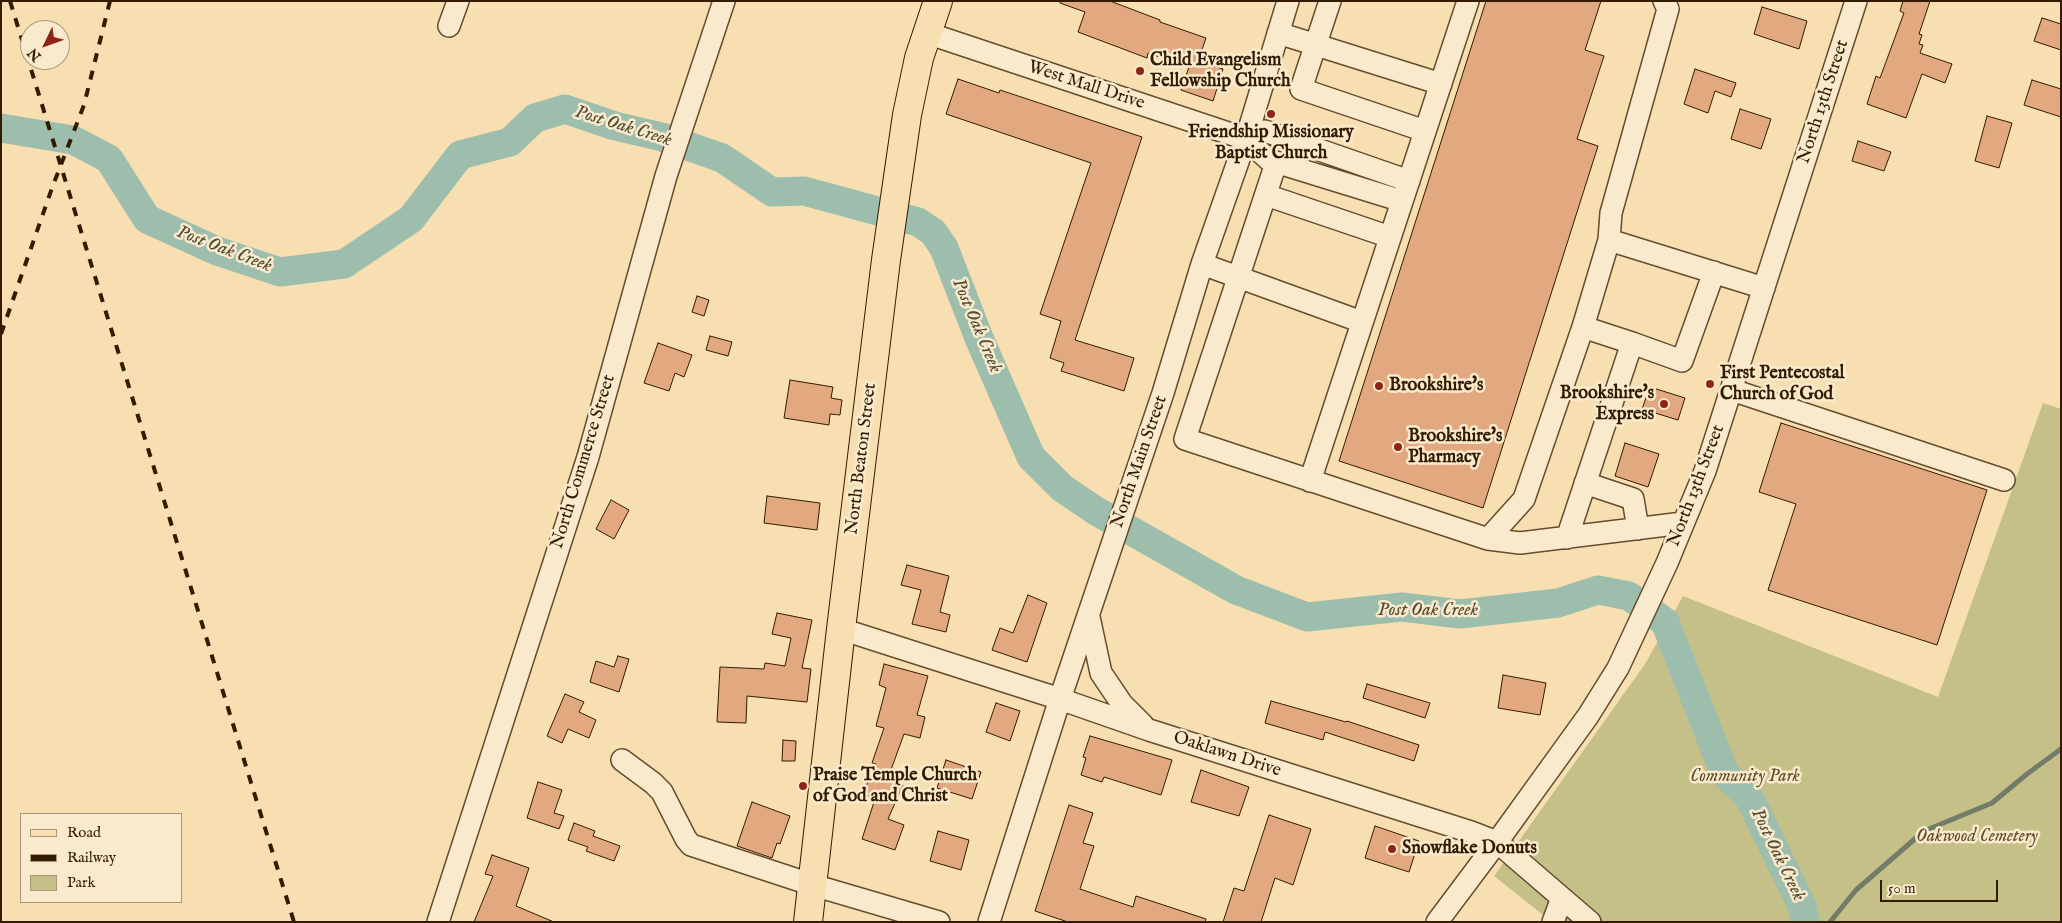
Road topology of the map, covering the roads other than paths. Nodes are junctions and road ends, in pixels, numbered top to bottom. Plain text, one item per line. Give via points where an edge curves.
1 (458, 1) edge
2 (724, 1) edge
3 (938, 1) edge
4 (1288, 1) edge
5 (1330, 1) edge
6 (1468, 1) edge
7 (1664, 1) edge
8 (1856, 1) edge
9 (450, 26) dead end
10 (927, 33) junction
11 (1278, 34) junction
12 (1315, 46) junction
13 (1441, 84) junction
14 (1425, 131) junction
15 (1246, 139) junction
16 (1276, 162) junction
17 (1409, 181) junction
18 (1266, 195) junction
19 (1402, 201) junction
20 (1390, 237) junction
21 (1609, 240) junction
22 (1202, 264) junction
23 (1714, 272) junction
24 (1238, 278) junction
25 (1764, 288) junction
26 (1362, 322) junction
27 (1583, 326) junction
28 (1632, 343) junction
29 (1732, 390) junction
30 (1164, 392) junction
31 (1196, 404) junction
32 (2004, 480) dead end
33 (1310, 481) junction
34 (1585, 483) junction
35 (1683, 523) junction
36 (1638, 529) junction
37 (1567, 538) junction
38 (1488, 539) junction
39 (1089, 617) junction
40 (841, 629) junction
41 (1060, 699) junction
42 (1148, 730) junction
43 (622, 760) dead end
44 (1497, 842) junction
45 (813, 885) junction
46 (1562, 898) junction
47 (438, 922) edge
48 (808, 922) edge
49 (938, 922) edge
50 (989, 922) edge
51 (1437, 922) edge
52 (1553, 922) edge
53 (1590, 922) edge

1 - 9 street
2 - 47 street, North Commerce Street via 666,176 588,457
3 - 10 main road, North Beaton Street
4 - 11 street, North Main Street
5 - 12 street
6 - 13 street
7 - 21 street via 1668,9 1611,213
8 - 25 street, North 13th Street
10 - 15 street, West Mall Drive
10 - 40 main road, North Beaton Street via 918,58 886,260
11 - 12 street
11 - 15 street, North Main Street
12 - 13 street
12 - 14 street via 1300,89
13 - 14 street
14 - 17 street
15 - 16 street via 1269,160
15 - 17 street via 1265,131
15 - 22 street, North Main Street
16 - 18 street
16 - 19 street
17 - 19 street
18 - 20 street
18 - 24 street
19 - 20 street
20 - 26 street
21 - 23 street
21 - 27 street
22 - 24 street
22 - 30 street, North Main Street
23 - 25 street
23 - 28 street via 1682,360
24 - 26 street
24 - 31 street
25 - 29 street, North 13th Street
26 - 33 street
27 - 28 street
27 - 38 street via 1524,499
28 - 34 street
29 - 32 street
29 - 35 street, North 13th Street via 1705,471
30 - 31 street
30 - 39 street, North Main Street
31 - 33 street via 1185,439
33 - 38 street
34 - 36 street via 1633,499
34 - 37 street
35 - 36 street
35 - 44 street, North 13th Street via 1618,668 1588,716
36 - 37 street
37 - 38 street via 1520,544
39 - 41 street, North Main Street
39 - 42 street via 1101,674 1122,704
40 - 41 street, Oaklawn Drive
40 - 45 main road, North Beaton Street
41 - 42 street, Oaklawn Drive
41 - 50 street, North Main Street
42 - 44 street, Oaklawn Drive
43 - 45 street via 662,792 692,845
44 - 46 street, Oaklawn Drive
44 - 51 street, North 13th Street
45 - 48 main road, North Beaton Street
45 - 49 street
46 - 52 street
46 - 53 street, Oaklawn Drive

